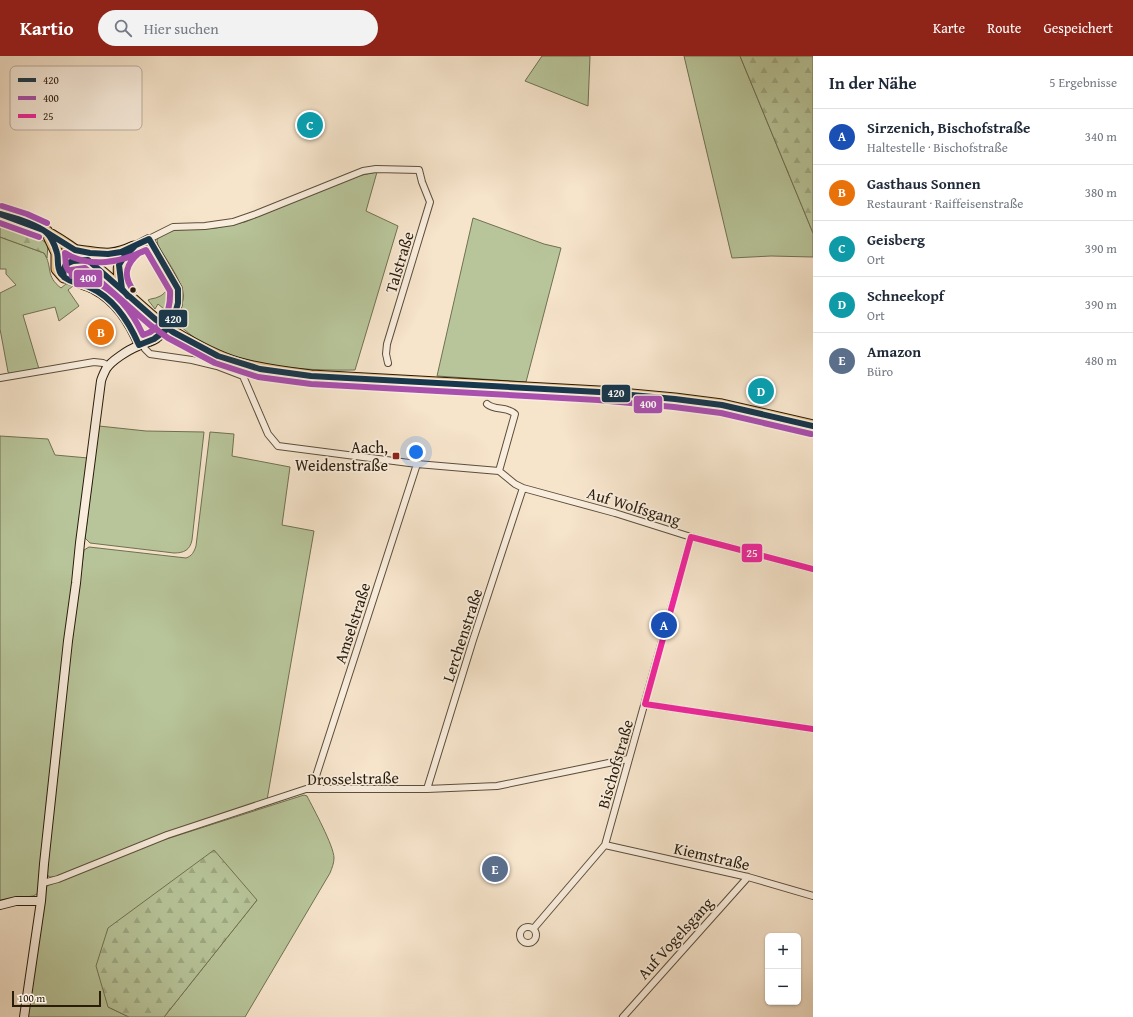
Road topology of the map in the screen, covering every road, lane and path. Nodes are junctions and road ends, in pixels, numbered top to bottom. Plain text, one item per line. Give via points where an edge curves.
1 (0, 214) edge
2 (47, 232) junction
3 (148, 239) junction
4 (134, 247) junction
5 (77, 251) junction
6 (88, 260) junction
7 (64, 278) junction
8 (122, 289) junction
9 (141, 344) junction
10 (388, 363) dead end
11 (109, 366) junction
12 (0, 378) edge
13 (487, 404) dead end
14 (813, 426) edge
15 (417, 464) junction
16 (499, 471) junction
17 (523, 488) junction
18 (691, 537) junction
19 (813, 569) edge
20 (645, 704) junction
21 (813, 729) edge
22 (628, 759) junction
23 (319, 789) junction
24 (426, 789) junction
25 (605, 845) junction
26 (748, 877) junction
27 (43, 884) junction
28 (813, 896) edge
29 (41, 901) junction
30 (0, 905) edge
31 (534, 928) dead end
32 (24, 1017) edge
33 (622, 1017) edge

1 - 2 highway
2 - 5 highway
2 - 7 highway via 56,251 57,269
3 - 4 main road
3 - 9 main road via 178,289 179,298 178,308 166,330 156,339
3 - 10 street, Talstraße via 173,227 233,222 363,171 419,170 430,202 387,344
4 - 5 highway via 113,254
4 - 8 highway via 120,261
5 - 6 highway
6 - 7 highway via 66,264 63,268
6 - 8 highway
7 - 9 main road via 94,290 112,302
8 - 14 highway, bridge via 173,332 209,352 260,369 318,376 600,392 674,399 722,405
9 - 11 main road
9 - 15 street via 153,355 192,360 242,376 268,434 278,446
11 - 12 street via 94,362
11 - 27 main road via 101,380 80,543
13 - 16 street via 494,408 511,410 515,414
15 - 16 street
15 - 23 street, Amselstraße via 316,776 315,781
16 - 17 street, Auf Wolfsgang
17 - 18 street, Auf Wolfsgang
17 - 24 street, Lerchenstraße
18 - 19 street, Auf Wolfsgang
18 - 20 street, Bischofstraße
20 - 21 street
20 - 22 street, Bischofstraße
22 - 24 street, Drosselstraße via 497,786
22 - 25 street, Bischofstraße
23 - 24 street, Drosselstraße
23 - 27 street, Drosselstraße via 306,789 167,835
25 - 26 street, Kiemstraße
25 - 31 street, Bischofstraße
26 - 28 street, Kiemstraße
26 - 33 street, Auf Vogelsgang
27 - 29 main road
29 - 30 main road via 16,901
29 - 32 main road

